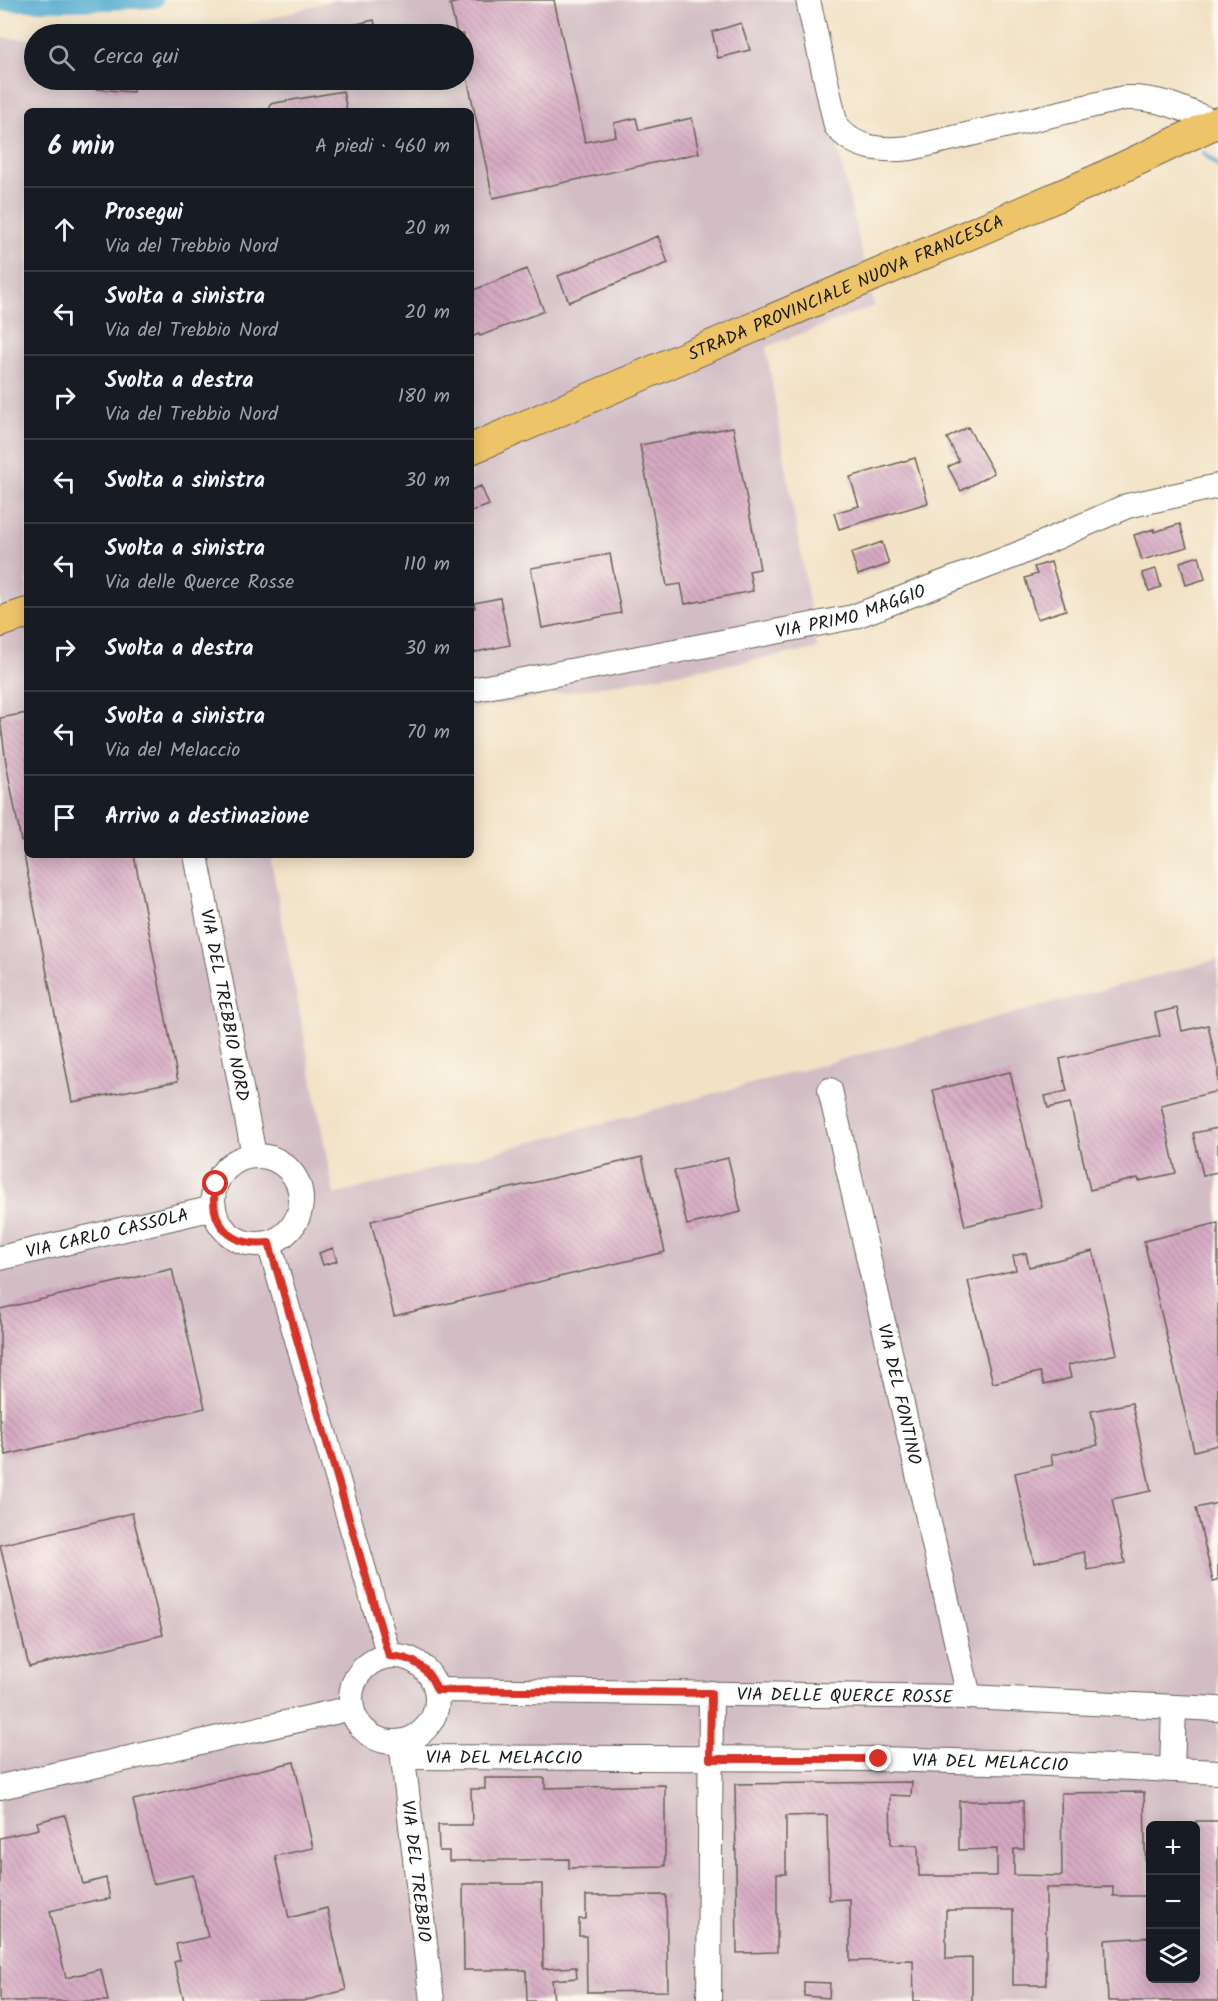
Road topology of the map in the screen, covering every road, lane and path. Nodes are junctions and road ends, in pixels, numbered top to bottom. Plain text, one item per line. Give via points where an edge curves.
1 (808, 0) edge
2 (1217, 122) edge
3 (474, 448) edge
4 (1218, 486) edge
5 (24, 614) edge
6 (0, 622) edge
7 (474, 689) edge
8 (197, 858) edge
9 (830, 1090) dead end
10 (254, 1155) junction
11 (214, 1208) junction
12 (269, 1243) junction
13 (0, 1257) edge
14 (389, 1656) junction
15 (437, 1690) junction
16 (711, 1693) junction
17 (969, 1697) junction
18 (1174, 1707) junction
19 (352, 1708) junction
20 (1218, 1709) edge
21 (403, 1750) junction
22 (710, 1759) junction
23 (1172, 1770) junction
24 (1218, 1772) edge
25 (0, 1787) edge
26 (432, 2001) edge
27 (709, 2001) edge

1 - 2 street via 836,126 849,138 870,147 911,148 1124,98 1164,101
2 - 3 main road, STRADA PROVINCIALE NUOVA FRANCESCA via 1096,180
4 - 7 street, VIA PRIMO MAGGIO via 1127,506 1016,555 853,617
5 - 6 main road
8 - 10 street, VIA DEL TREBBIO NORD
9 - 17 street, VIA DEL FONTINO
10 - 11 street via 236,1161 222,1173 213,1196
10 - 12 street via 267,1156 290,1169 301,1192 298,1218 286,1233
11 - 12 street via 219,1222 240,1241
11 - 13 street, VIA CARLO CASSOLA
12 - 14 street
14 - 15 street via 416,1662 426,1670
14 - 19 street via 370,1664 356,1680 351,1693
15 - 16 street, VIA DELLE QUERCE ROSSE
15 - 21 street via 432,1720
16 - 17 street, VIA DELLE QUERCE ROSSE
16 - 22 street
17 - 18 street, VIA DELLE QUERCE ROSSE
18 - 20 street, VIA DELLE QUERCE ROSSE
18 - 23 street
19 - 21 street via 356,1720 370,1734
19 - 25 street
21 - 22 street, VIA DEL MELACCIO
21 - 26 street, VIA DEL TREBBIO
22 - 23 street, VIA DEL MELACCIO via 879,1759
22 - 27 street
23 - 24 street, VIA DEL MELACCIO

